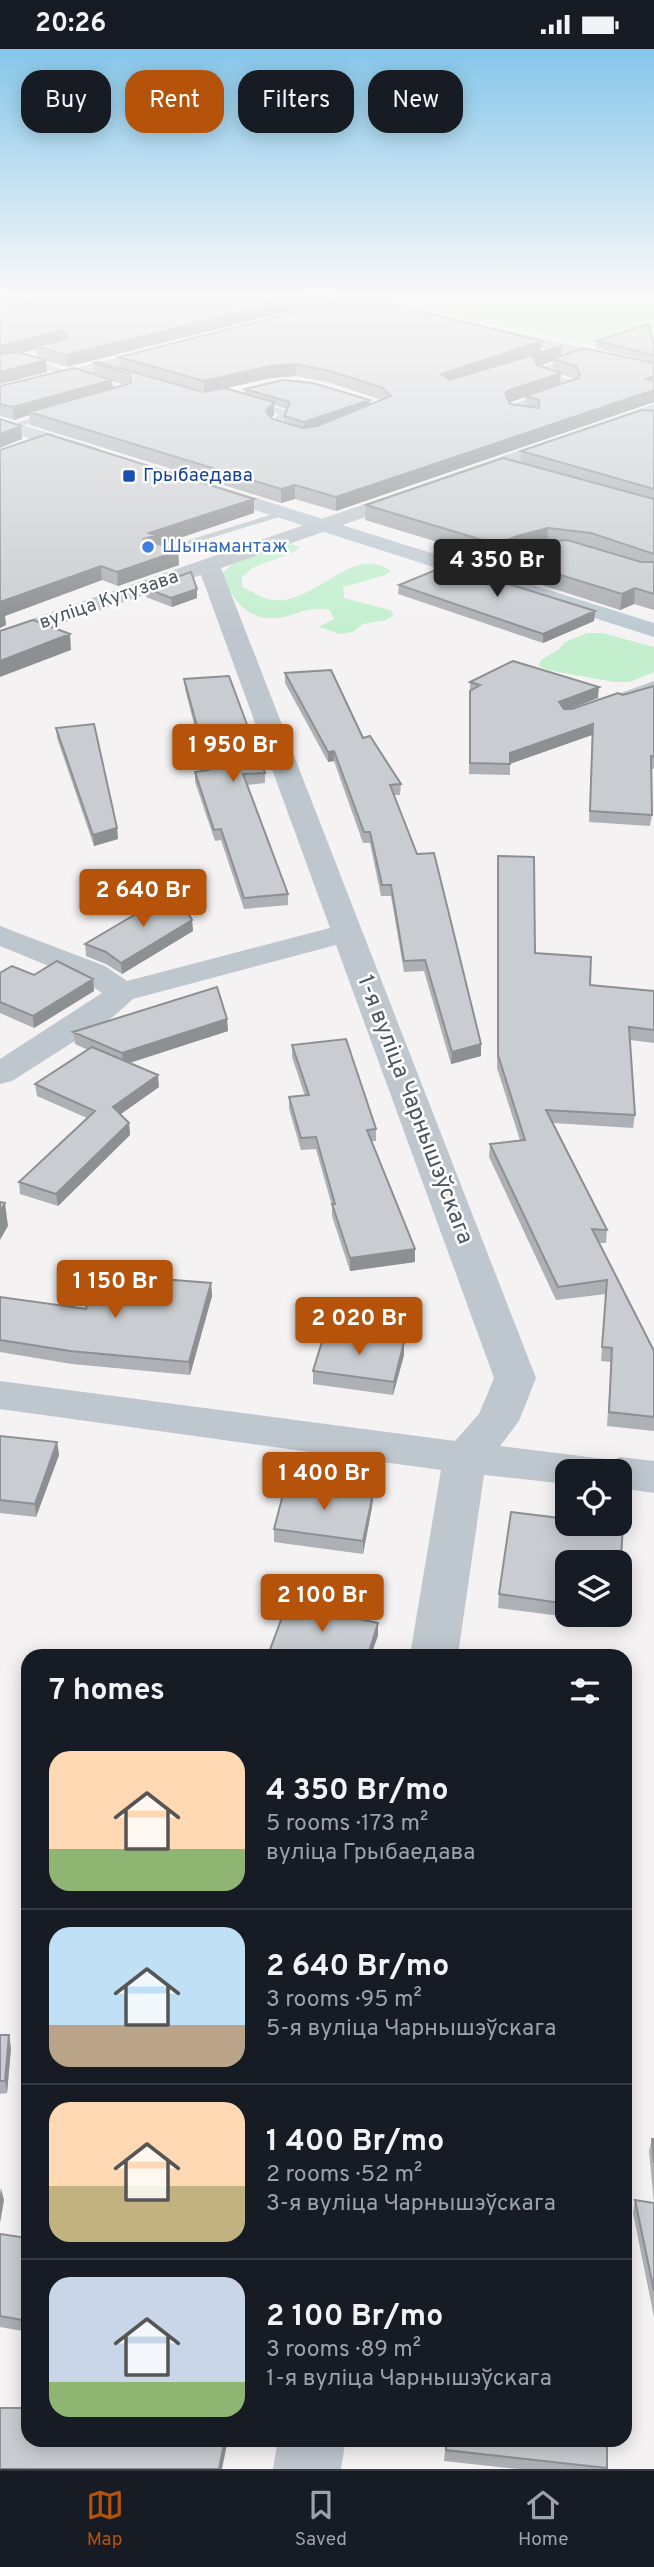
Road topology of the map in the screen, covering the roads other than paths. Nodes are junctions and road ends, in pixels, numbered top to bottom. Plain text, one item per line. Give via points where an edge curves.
1 (259, 406) edge
2 (516, 406) edge
3 (654, 409) edge
4 (63, 412) edge
5 (533, 417) edge
6 (645, 418) edge
7 (5, 424) edge
8 (304, 436) edge
9 (48, 438) junction
10 (24, 447) edge
11 (114, 459) edge
12 (188, 482) edge
13 (287, 513) junction
14 (326, 525) junction
15 (168, 548) edge
16 (536, 550) edge
17 (209, 566) junction
18 (475, 573) junction
19 (654, 630) edge
20 (0, 638) edge
21 (654, 685) edge
22 (592, 706) edge
23 (346, 933) junction
24 (0, 935) edge
25 (122, 992) junction
26 (0, 1075) edge
27 (0, 1395) edge
28 (465, 1458) junction
29 (555, 1467) edge
30 (632, 1474) edge
31 (654, 1477) edge
32 (436, 1649) edge
33 (311, 2447) edge
34 (307, 2469) edge

1 - 8 lane via 285,413 275,428
2 - 5 lane via 510,408 513,412
3 - 6 street, вуліца Кутузава
4 - 7 lane
6 - 14 street, вуліца Кутузава
7 - 9 street
9 - 10 street
9 - 11 street
12 - 13 street
13 - 14 street
13 - 15 lane
14 - 17 street, вуліца Кутузава
14 - 18 street
16 - 18 lane
17 - 20 street, вуліца Кутузава
17 - 23 street, 1-я вуліца Чарнышэўскага
18 - 19 street
21 - 22 lane
23 - 25 street
23 - 28 street, 1-я вуліца Чарнышэўскага via 515,1378 498,1421
24 - 25 street via 94,973
25 - 26 street
27 - 28 street
28 - 29 street
28 - 32 street
30 - 31 street
33 - 34 street

